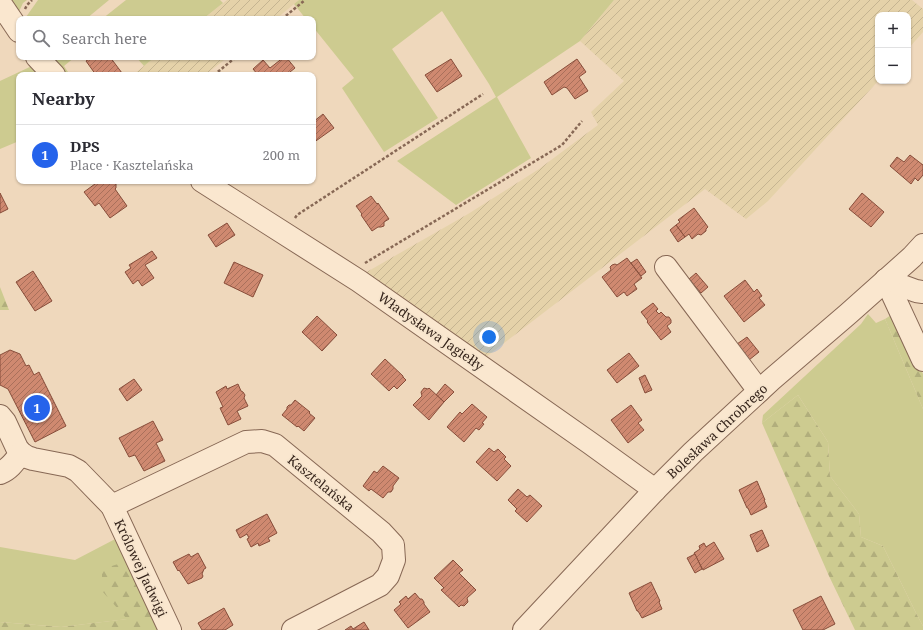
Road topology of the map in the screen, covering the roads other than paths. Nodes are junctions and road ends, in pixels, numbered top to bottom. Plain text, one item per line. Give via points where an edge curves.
1 (0, 3) edge
2 (16, 27) edge
3 (40, 60) edge
4 (51, 72) edge
5 (207, 184) edge
6 (923, 245) edge
7 (666, 267) dead end
8 (886, 280) junction
9 (923, 292) edge
10 (923, 360) edge
11 (759, 391) junction
12 (0, 416) edge
13 (21, 453) junction
14 (0, 473) edge
15 (655, 490) junction
16 (112, 506) junction
17 (170, 630) edge
18 (293, 630) edge
19 (524, 630) edge

1 - 2 street
3 - 4 street
5 - 15 street, Władysława Jagiełły via 359,281
6 - 8 street, Bolesława Chrobrego
7 - 11 street
8 - 9 street
8 - 10 street
8 - 11 street, Bolesława Chrobrego
11 - 15 street, Bolesława Chrobrego
12 - 13 street
13 - 14 street via 10,467
13 - 16 street, Królowej Jadwigi via 33,459 69,466 78,471
15 - 19 street, Bolesława Chrobrego
16 - 17 street, Królowej Jadwigi
16 - 18 street, Kasztelańska via 246,442 262,441 275,445 393,544 394,560 388,576 380,585

